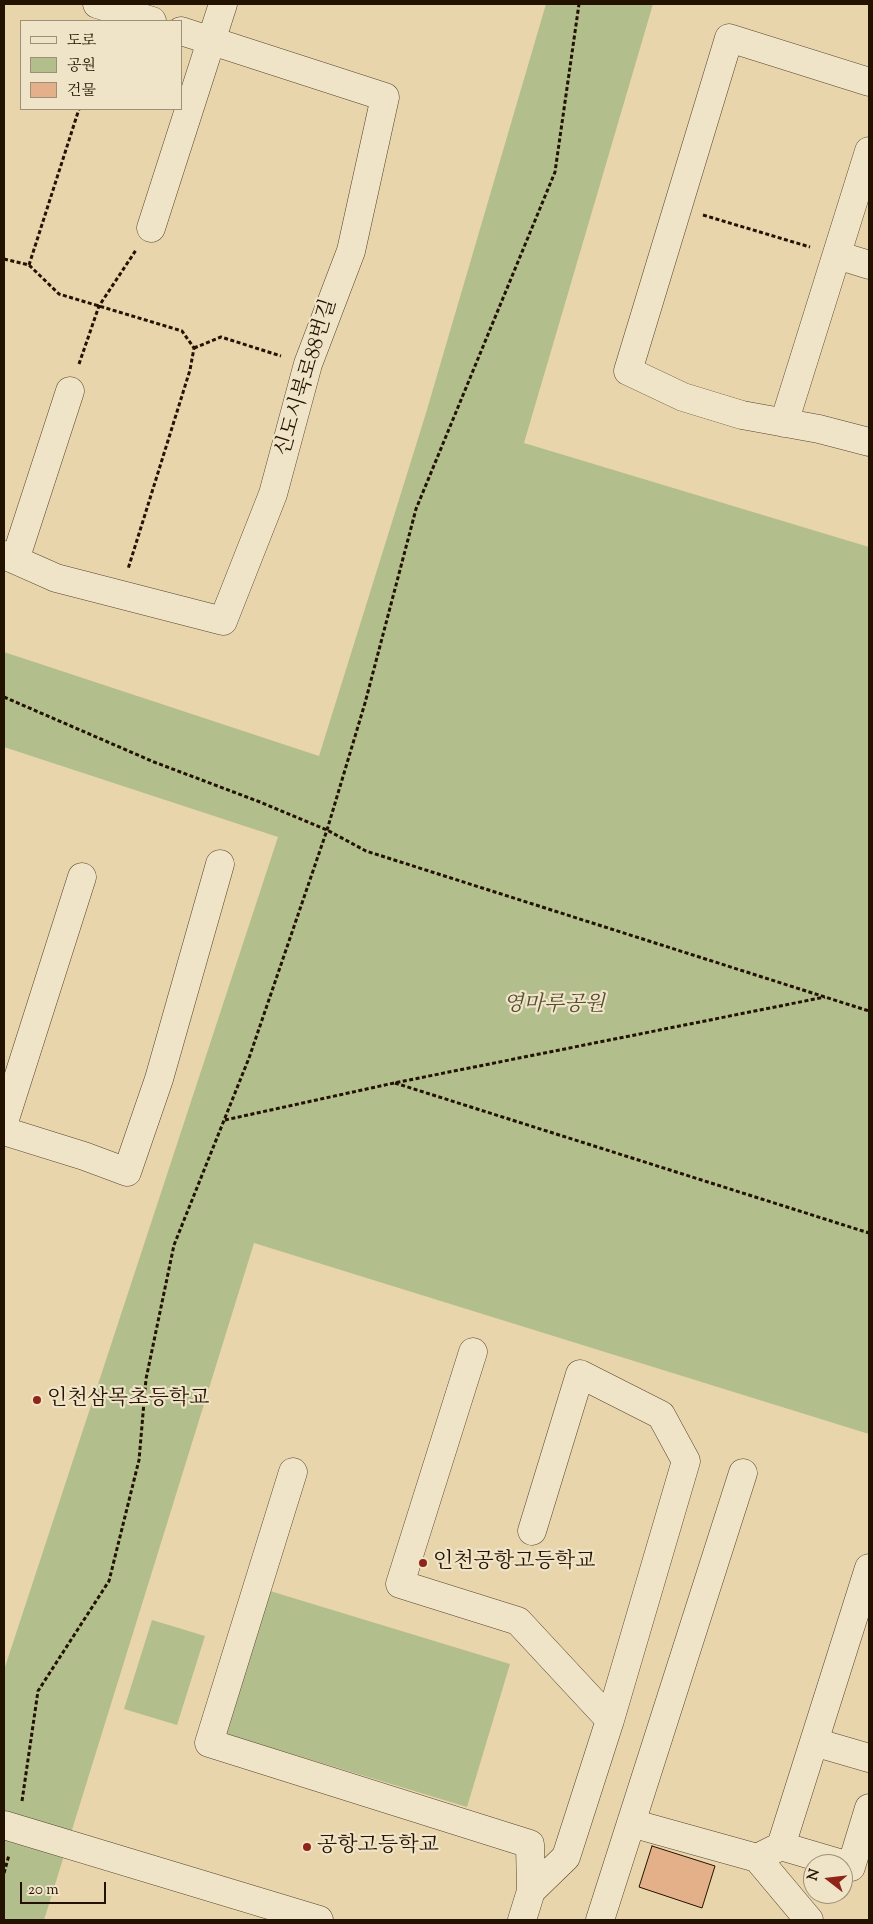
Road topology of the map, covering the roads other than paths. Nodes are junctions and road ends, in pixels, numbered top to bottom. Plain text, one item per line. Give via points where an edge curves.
1 (97, 4) edge
2 (223, 4) edge
3 (149, 20) edge
4 (182, 31) edge
5 (212, 41) junction
6 (869, 82) edge
7 (869, 151) edge
8 (151, 228) road end
9 (837, 255) junction
10 (869, 265) edge
11 (70, 391) road end
12 (784, 423) junction
13 (869, 442) edge
14 (9, 558) edge
15 (220, 864) dead end
16 (82, 877) dead end
17 (4, 1122) edge
18 (4, 1131) edge
19 (473, 1352) dead end
20 (293, 1472) dead end
21 (743, 1473) dead end
22 (532, 1531) dead end
23 (867, 1582) edge
24 (610, 1720) junction
25 (814, 1742) junction
26 (869, 1758) edge
27 (869, 1808) edge
28 (631, 1823) junction
29 (10, 1827) edge
30 (781, 1846) junction
31 (809, 1854) edge
32 (757, 1858) junction
33 (853, 1860) edge
34 (531, 1891) junction
35 (319, 1920) edge
36 (522, 1920) edge
37 (600, 1920) edge
38 (809, 1920) edge

1 - 3 street
2 - 5 street
4 - 5 street, 신도시북로88번길
5 - 8 street
5 - 14 street, 신도시북로88번길 via 385,96 351,251 308,364 273,494 223,621 56,578
6 - 12 street via 729,38 628,371 683,398 742,416
7 - 9 street
9 - 10 street
9 - 12 street
11 - 14 street, 신도시북로88번길
12 - 13 street
15 - 18 street via 158,1079 127,1172
16 - 17 street
19 - 24 street via 400,1584 518,1621
20 - 34 street via 209,1743 530,1844
21 - 28 street
22 - 24 street via 580,1374 661,1415 686,1461
23 - 25 street
24 - 34 street via 566,1857
25 - 26 street
25 - 30 street
27 - 33 street
28 - 32 street
28 - 37 street
29 - 35 street
30 - 31 street
30 - 32 street
32 - 38 street
34 - 36 street

